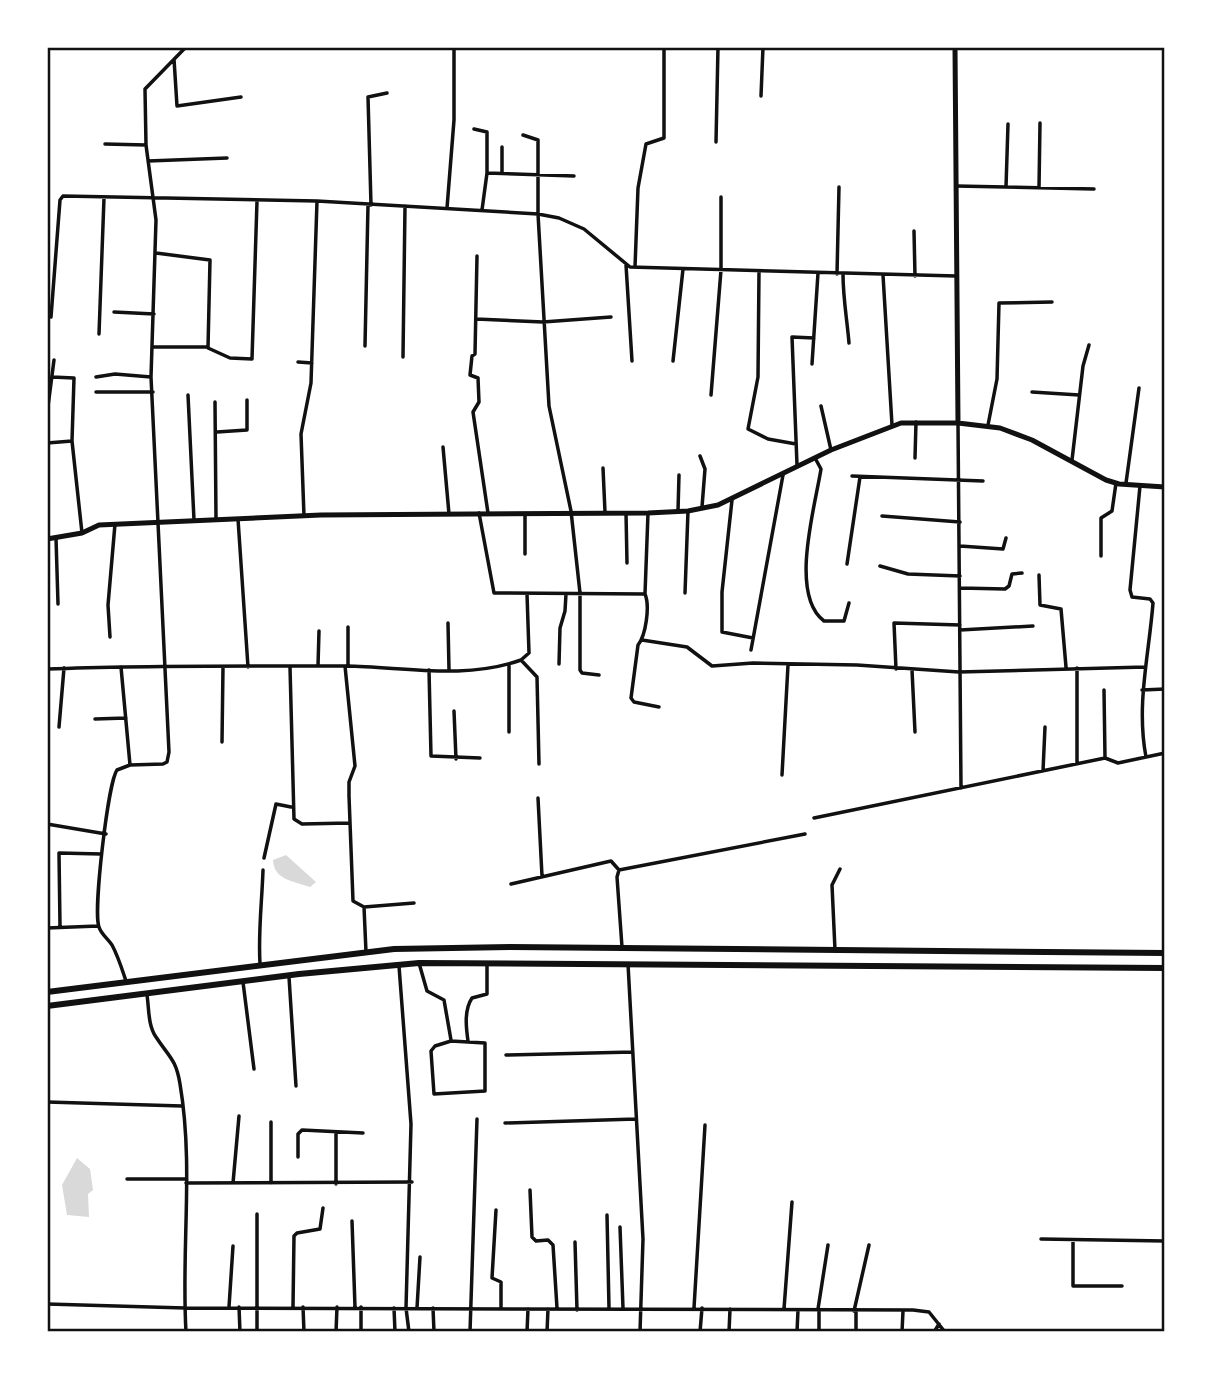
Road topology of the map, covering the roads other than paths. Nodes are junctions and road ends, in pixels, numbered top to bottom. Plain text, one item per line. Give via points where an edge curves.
1 (186, 47) edge
2 (454, 47) edge
3 (664, 47) edge
4 (719, 47) edge
5 (763, 47) edge
6 (955, 47) edge
7 (174, 59) junction
8 (387, 93) dead end
9 (761, 96) dead end
10 (241, 97) dead end
11 (1040, 123) dead end
12 (1008, 124) dead end
13 (474, 129) dead end
14 (523, 135) dead end
15 (716, 142) dead end
16 (105, 144) dead end
17 (146, 145) junction
18 (502, 147) dead end
19 (227, 158) dead end
20 (148, 161) junction
21 (502, 172) junction
22 (487, 173) junction
23 (537, 173) junction
24 (574, 176) dead end
25 (956, 186) junction
26 (839, 187) dead end
27 (1006, 187) junction
28 (1039, 188) junction
29 (1094, 188) dead end
30 (721, 197) dead end
31 (104, 198) junction
32 (155, 200) junction
33 (257, 201) junction
34 (317, 201) junction
35 (369, 205) junction
36 (405, 206) junction
37 (447, 208) junction
38 (482, 210) junction
39 (538, 215) junction
40 (914, 231) dead end
41 (156, 253) junction
42 (477, 256) dead end
43 (626, 265) junction
44 (635, 267) junction
45 (683, 269) junction
46 (721, 270) junction
47 (759, 271) junction
48 (818, 273) junction
49 (837, 274) junction
50 (843, 274) junction
51 (883, 275) junction
52 (915, 276) junction
53 (958, 276) junction
54 (1052, 302) dead end
55 (114, 312) dead end
56 (154, 314) junction
57 (51, 317) dead end
58 (611, 317) dead end
59 (476, 319) junction
60 (543, 322) junction
61 (99, 334) dead end
62 (814, 338) junction
63 (849, 343) dead end
64 (1089, 345) dead end
65 (365, 346) dead end
66 (152, 347) junction
67 (208, 347) junction
68 (403, 357) dead end
69 (54, 360) dead end
70 (632, 361) dead end
71 (673, 361) dead end
72 (298, 362) dead end
73 (312, 363) junction
74 (812, 364) dead end
75 (52, 377) junction
76 (96, 377) dead end
77 (151, 377) junction
78 (1139, 388) dead end
79 (96, 392) dead end
80 (152, 392) junction
81 (1032, 392) dead end
82 (1079, 394) junction
83 (711, 395) dead end
84 (188, 396) dead end
85 (247, 400) dead end
86 (215, 402) dead end
87 (821, 406) dead end
88 (47, 414) edge
89 (916, 422) junction
90 (958, 423) junction
91 (892, 425) junction
92 (988, 425) junction
93 (216, 432) junction
94 (72, 441) junction
95 (47, 443) edge
96 (796, 444) junction
97 (443, 447) dead end
98 (831, 450) junction
99 (700, 456) dead end
100 (815, 458) junction
101 (915, 458) dead end
102 (1072, 461) junction
103 (797, 467) junction
104 (603, 468) dead end
105 (784, 473) junction
106 (679, 475) dead end
107 (852, 477) dead end
108 (860, 477) junction
109 (959, 481) junction
110 (983, 481) dead end
111 (1116, 483) junction
112 (1126, 485) junction
113 (1140, 486) junction
114 (1165, 487) edge
115 (732, 498) junction
116 (702, 510) junction
117 (571, 511) junction
118 (688, 511) junction
119 (605, 512) junction
120 (626, 512) junction
121 (678, 512) junction
122 (479, 513) junction
123 (488, 513) junction
124 (525, 513) junction
125 (648, 513) junction
126 (449, 514) junction
127 (304, 516) junction
128 (882, 516) dead end
129 (216, 519) junction
130 (238, 519) junction
131 (194, 520) junction
132 (159, 521) junction
133 (960, 522) junction
134 (116, 524) junction
135 (82, 533) junction
136 (55, 538) junction
137 (1006, 538) dead end
138 (47, 539) edge
139 (960, 546) junction
140 (525, 554) dead end
141 (1101, 556) dead end
142 (627, 563) dead end
143 (847, 564) dead end
144 (880, 566) dead end
145 (1022, 573) dead end
146 (1039, 575) dead end
147 (960, 576) junction
148 (960, 587) junction
149 (580, 593) junction
150 (685, 593) dead end
151 (527, 594) junction
152 (566, 594) junction
153 (645, 594) junction
154 (849, 603) dead end
155 (58, 604) dead end
156 (448, 623) dead end
157 (1033, 626) dead end
158 (348, 627) dead end
159 (960, 627) junction
160 (319, 631) dead end
161 (110, 637) dead end
162 (753, 638) junction
163 (642, 640) junction
164 (751, 650) dead end
165 (521, 660) junction
166 (559, 664) dead end
167 (509, 665) junction
168 (318, 666) junction
169 (346, 666) junction
170 (788, 666) junction
171 (121, 667) junction
172 (223, 667) junction
173 (290, 667) junction
174 (1066, 667) junction
175 (1077, 667) junction
176 (1145, 667) junction
177 (64, 668) junction
178 (163, 668) junction
179 (248, 668) junction
180 (896, 668) junction
181 (47, 669) edge
182 (429, 670) junction
183 (449, 670) junction
184 (912, 670) junction
185 (959, 672) junction
186 (599, 675) dead end
187 (1165, 689) edge
188 (1104, 690) dead end
189 (1142, 690) junction
190 (659, 707) dead end
191 (454, 710) dead end
192 (126, 718) junction
193 (95, 719) dead end
194 (59, 727) dead end
195 (1045, 727) dead end
196 (509, 732) dead end
197 (915, 732) dead end
198 (222, 742) dead end
199 (1165, 753) edge
200 (1146, 757) junction
201 (456, 758) junction
202 (480, 758) dead end
203 (1105, 758) junction
204 (539, 764) dead end
205 (1077, 764) junction
206 (130, 765) junction
207 (1043, 771) junction
208 (782, 775) dead end
209 (961, 788) junction
210 (538, 797) dead end
211 (292, 807) junction
212 (814, 818) dead end
213 (349, 823) junction
214 (47, 824) edge
215 (106, 834) junction
216 (805, 834) dead end
217 (101, 854) junction
218 (264, 859) dead end
219 (840, 869) dead end
220 (263, 870) dead end
221 (620, 870) junction
222 (542, 876) junction
223 (511, 884) dead end
224 (414, 903) dead end
225 (364, 907) junction
226 (60, 926) dead end
227 (98, 926) junction
228 (47, 928) edge
229 (622, 948) junction
230 (835, 950) junction
231 (939, 951) junction
232 (366, 952) junction
233 (1165, 953) edge
234 (487, 961) junction
235 (297, 962) junction
236 (419, 963) junction
237 (399, 964) junction
238 (628, 964) junction
239 (939, 964) junction
240 (261, 966) junction
241 (1165, 968) edge
242 (299, 974) junction
243 (289, 975) junction
244 (243, 982) junction
245 (127, 983) junction
246 (47, 992) edge
247 (147, 995) junction
248 (47, 1006) edge
249 (451, 1041) junction
250 (468, 1041) junction
251 (633, 1052) junction
252 (506, 1055) dead end
253 (254, 1069) dead end
254 (296, 1086) dead end
255 (47, 1102) edge
256 (182, 1106) junction
257 (239, 1115) dead end
258 (477, 1119) dead end
259 (636, 1119) junction
260 (271, 1122) dead end
261 (505, 1123) dead end
262 (705, 1125) dead end
263 (336, 1132) junction
264 (363, 1133) dead end
265 (298, 1157) dead end
266 (127, 1180) dead end
267 (187, 1181) junction
268 (271, 1182) junction
269 (412, 1182) junction
270 (233, 1184) junction
271 (336, 1184) junction
272 (530, 1190) dead end
273 (792, 1202) dead end
274 (323, 1209) dead end
275 (496, 1210) dead end
276 (257, 1214) dead end
277 (607, 1214) dead end
278 (352, 1221) dead end
279 (620, 1227) dead end
280 (1041, 1239) dead end
281 (1073, 1239) junction
282 (1165, 1241) edge
283 (575, 1242) dead end
284 (828, 1245) dead end
285 (869, 1245) dead end
286 (233, 1246) dead end
287 (420, 1257) dead end
288 (1122, 1286) dead end
289 (47, 1304) edge
290 (229, 1307) junction
291 (239, 1307) junction
292 (256, 1307) junction
293 (293, 1307) junction
294 (303, 1307) junction
295 (337, 1307) junction
296 (355, 1307) junction
297 (361, 1307) junction
298 (641, 1307) junction
299 (185, 1308) junction
300 (394, 1308) junction
301 (406, 1308) junction
302 (417, 1308) junction
303 (433, 1308) junction
304 (528, 1308) junction
305 (557, 1308) junction
306 (609, 1308) junction
307 (623, 1308) junction
308 (694, 1308) junction
309 (702, 1308) junction
310 (470, 1309) junction
311 (548, 1309) junction
312 (730, 1309) junction
313 (784, 1309) junction
314 (501, 1310) junction
315 (577, 1310) junction
316 (798, 1310) junction
317 (819, 1310) junction
318 (855, 1311) junction
319 (903, 1311) junction
320 (939, 1324) junction
321 (186, 1332) edge
322 (240, 1332) edge
323 (257, 1332) edge
324 (304, 1332) edge
325 (336, 1332) edge
326 (361, 1332) edge
327 (395, 1332) edge
328 (409, 1332) edge
329 (434, 1332) edge
330 (470, 1332) edge
331 (527, 1332) edge
332 (547, 1332) edge
333 (640, 1332) edge
334 (700, 1332) edge
335 (729, 1332) edge
336 (797, 1332) edge
337 (819, 1332) edge
338 (856, 1332) edge
339 (902, 1332) edge
340 (934, 1332) edge
341 (945, 1332) edge

1 - 7 street
2 - 37 street
3 - 44 street via 664,138 646,144 638,188
4 - 15 street
5 - 9 street
6 - 25 street
7 - 10 street via 177,106
7 - 17 street via 145,89
8 - 35 street via 368,97
11 - 28 street
12 - 27 street
13 - 22 street via 487,132
14 - 23 street via 538,140
16 - 17 street
17 - 20 street
18 - 21 street
19 - 20 street
20 - 32 street
21 - 22 street
21 - 23 street
22 - 38 street
23 - 24 street
23 - 39 street
25 - 27 street
25 - 53 street
26 - 49 street
27 - 28 street
28 - 29 street
30 - 46 street
31 - 32 street
31 - 57 street via 60,197
31 - 61 street
32 - 33 street
32 - 41 street
33 - 34 street
33 - 67 street via 252,359 230,358
34 - 35 street
34 - 73 street
35 - 36 street
35 - 65 street
36 - 37 street
36 - 68 street
37 - 38 street
38 - 39 street
39 - 43 street via 584,229
39 - 60 street
40 - 52 street
41 - 56 street
41 - 67 street via 210,261
42 - 59 street
43 - 44 street
43 - 70 street
44 - 45 street
45 - 46 street
45 - 71 street
46 - 47 street
46 - 83 street
47 - 48 street
47 - 96 street via 758,377 748,429 768,439
48 - 49 street
48 - 62 street
49 - 50 street
50 - 51 street
50 - 63 street
51 - 52 street
51 - 91 street
52 - 53 street
53 - 90 street
54 - 92 street via 999,303 997,380
55 - 56 street
56 - 66 street
58 - 60 street
59 - 60 street
59 - 123 street via 470,375 478,378 479,402 473,411
60 - 117 street via 549,406
62 - 74 street
62 - 96 street via 792,337
64 - 82 street
66 - 67 street
66 - 77 street
69 - 75 street
72 - 73 street
73 - 127 street via 301,434
75 - 88 street
75 - 94 street via 74,378
76 - 77 street
77 - 80 street
78 - 112 street
79 - 80 street
80 - 132 street
81 - 82 street
82 - 102 street
84 - 131 street
85 - 93 street via 247,430
86 - 93 street
87 - 98 street
89 - 90 street
89 - 91 street
89 - 101 street
90 - 92 street
90 - 109 street
91 - 98 street
92 - 102 street via 1032,440
93 - 129 street
94 - 95 street
94 - 135 street
96 - 103 street
97 - 126 street
98 - 100 street
99 - 116 street via 705,469
100 - 103 street
100 - 154 street via 821,469 805,583 815,611 824,621 844,621
102 - 111 street
103 - 105 street
104 - 119 street
105 - 115 street
105 - 162 street
106 - 121 street
107 - 108 street
108 - 109 street
108 - 143 street
109 - 110 street
109 - 133 street
111 - 112 street
111 - 141 street via 1112,511 1101,518
112 - 113 street
113 - 114 street
113 - 176 street via 1130,590 1132,597 1153,603
115 - 116 street
115 - 162 street via 722,632
116 - 118 street
117 - 119 street
117 - 124 street
117 - 149 street
118 - 121 street
118 - 150 street
119 - 120 street
120 - 125 street
120 - 142 street
121 - 125 street
122 - 123 street
122 - 126 street
122 - 151 street via 492,590
123 - 124 street
124 - 140 street
125 - 153 street
126 - 127 street
127 - 130 street
128 - 133 street
129 - 130 street
129 - 131 street
130 - 179 street
131 - 132 street
132 - 134 street
132 - 178 street
133 - 139 street
134 - 135 street
134 - 161 street via 108,605
135 - 136 street
136 - 138 street
136 - 155 street
137 - 139 street via 1003,550
139 - 147 street
144 - 147 street via 908,574
145 - 148 street via 1012,574 1005,589
146 - 174 street via 1040,605 1061,609
147 - 148 street
148 - 159 street
149 - 152 street
149 - 153 street
149 - 186 street via 580,672
151 - 152 street
151 - 165 street via 529,653
152 - 166 street
153 - 163 street via 648,603
156 - 183 street
157 - 159 street
158 - 169 street
159 - 180 street via 894,623
159 - 185 street
160 - 168 street
162 - 164 street
163 - 170 street via 687,648 712,666
163 - 190 street via 631,698
165 - 167 street
165 - 204 street via 537,677
167 - 183 street
167 - 196 street
168 - 169 street
168 - 173 street
169 - 182 street
169 - 213 street via 355,766 349,782
170 - 180 street
170 - 208 street
171 - 177 street
171 - 178 street
171 - 192 street
172 - 178 street
172 - 179 street
172 - 198 street
173 - 179 street
173 - 211 street
174 - 175 street
174 - 185 street
175 - 176 street
175 - 205 street
176 - 189 street
177 - 181 street
177 - 194 street
178 - 206 street via 167,762
180 - 184 street
182 - 183 street
182 - 201 street via 431,756
184 - 185 street
184 - 197 street
185 - 209 street
187 - 189 street
188 - 203 street
189 - 200 street
191 - 201 street
192 - 193 street
192 - 206 street
195 - 207 street
199 - 200 street
200 - 203 street via 1118,763
201 - 202 street
203 - 205 street
205 - 207 street
206 - 215 street via 114,774
207 - 209 street
209 - 212 street
210 - 222 street
211 - 213 street via 297,824
211 - 218 street via 276,804
213 - 225 street via 353,901
214 - 215 street
215 - 217 street
216 - 221 street
217 - 226 street via 59,852
217 - 227 street
219 - 230 street via 832,885
220 - 240 street via 263,906 257,923
221 - 222 street via 611,861
221 - 229 street
222 - 223 street
224 - 225 street
225 - 232 street
227 - 228 street
227 - 245 street via 111,943
229 - 230 highway
229 - 232 highway
230 - 231 highway
231 - 233 highway
231 - 239 highway
232 - 235 highway
234 - 236 highway
234 - 238 highway
234 - 250 street via 487,994 472,998 468,1006
235 - 240 highway
235 - 242 highway
236 - 237 highway
236 - 249 street via 427,991 443,1000
237 - 242 highway
237 - 269 street
238 - 239 highway
238 - 251 street
239 - 241 highway
240 - 245 highway
242 - 243 highway
243 - 244 highway
243 - 254 street
244 - 247 highway
244 - 253 street
245 - 246 highway
247 - 248 highway
247 - 256 street via 152,1030 176,1062
249 - 250 street
249 - 250 street via 431,1051 434,1094 485,1091 486,1045
251 - 252 street
251 - 259 street
255 - 256 street
256 - 267 street
257 - 270 street
258 - 310 street
259 - 261 street
259 - 298 street via 643,1239
260 - 268 street
262 - 308 street
263 - 264 street
263 - 265 street via 300,1131
263 - 271 street
266 - 267 street
267 - 270 street
267 - 299 street
268 - 270 street
268 - 271 street
269 - 271 street
269 - 301 street
272 - 305 street via 532,1237 553,1245
273 - 313 street
274 - 293 street via 320,1229 295,1235
275 - 314 street via 492,1278 501,1282
276 - 292 street
277 - 306 street
278 - 296 street
279 - 307 street
280 - 281 street
281 - 282 street
281 - 288 street via 1073,1286
283 - 315 street
284 - 317 street
285 - 318 street
286 - 290 street
287 - 302 street
289 - 299 street
290 - 291 street
290 - 299 street
291 - 292 street
291 - 322 street
292 - 293 street
292 - 323 street
293 - 294 street
294 - 295 street
294 - 324 street
295 - 296 street
295 - 325 street
296 - 297 street
297 - 300 street
297 - 326 street
298 - 307 street
298 - 308 street
298 - 333 street
299 - 321 street
300 - 301 street
300 - 327 street
301 - 302 street
301 - 328 street
302 - 303 street
303 - 310 street
303 - 329 street
304 - 311 street
304 - 314 street
304 - 331 street
305 - 311 street
305 - 315 street
306 - 307 street
306 - 315 street
308 - 309 street
309 - 312 street
309 - 334 street
310 - 314 street
310 - 330 street
311 - 332 street
312 - 313 street
312 - 335 street
313 - 316 street
316 - 317 street
316 - 336 street
317 - 318 street
317 - 337 street
318 - 319 street
318 - 338 street
319 - 320 street via 929,1312
319 - 339 street
320 - 340 street
320 - 341 street

